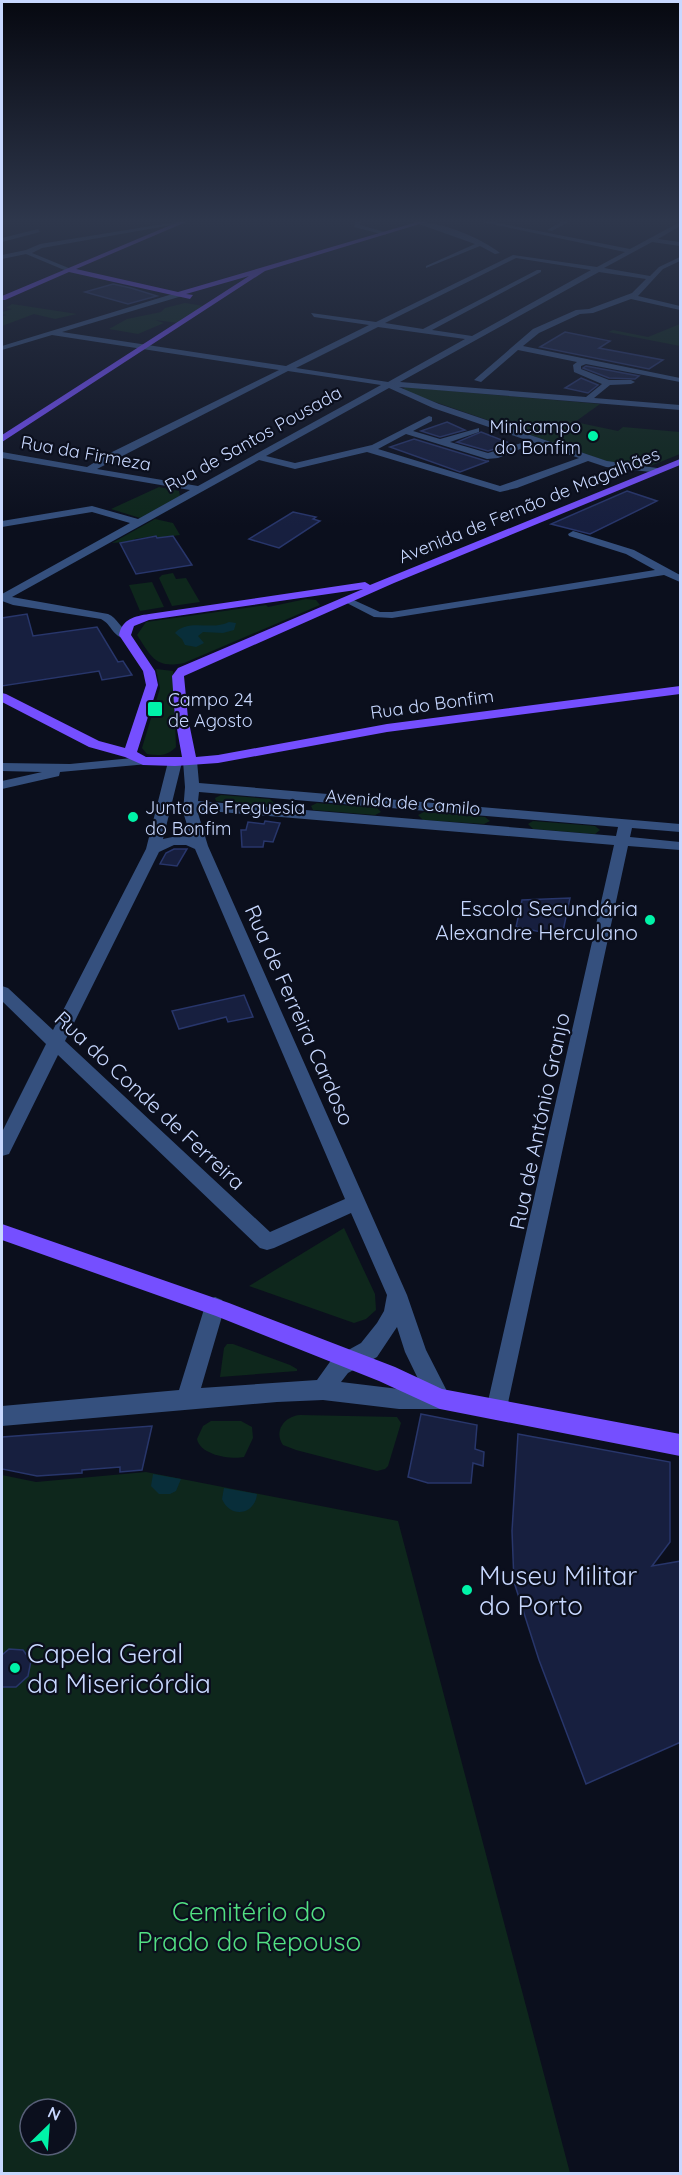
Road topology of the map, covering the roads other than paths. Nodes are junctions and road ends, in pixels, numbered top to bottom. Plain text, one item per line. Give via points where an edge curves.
1 (84, 324) edge
2 (180, 324) edge
3 (369, 324) edge
4 (381, 324) edge
5 (440, 324) edge
6 (498, 324) edge
7 (551, 324) edge
8 (378, 325) junction
9 (424, 331) junction
10 (53, 333) junction
11 (472, 338) junction
12 (145, 346) junction
13 (515, 347) junction
14 (2, 348) edge
15 (585, 361) junction
16 (288, 369) junction
17 (478, 380) dead end
18 (681, 380) edge
19 (608, 383) junction
20 (388, 384) junction
21 (627, 384) dead end
22 (668, 398) dead end
23 (590, 400) junction
24 (657, 406) junction
25 (681, 408) edge
26 (429, 419) dead end
27 (476, 430) dead end
28 (404, 431) junction
29 (2, 439) edge
30 (444, 443) junction
31 (525, 445) dead end
32 (368, 449) junction
33 (479, 454) junction
34 (2, 455) edge
35 (259, 457) junction
36 (587, 458) junction
37 (404, 460) junction
38 (681, 462) edge
39 (88, 470) junction
40 (436, 470) junction
41 (657, 471) junction
42 (199, 489) junction
43 (138, 522) junction
44 (2, 524) edge
45 (573, 534) dead end
46 (667, 572) junction
47 (681, 579) edge
48 (390, 581) junction
49 (315, 593) junction
50 (2, 598) edge
51 (347, 600) junction
52 (331, 607) junction
53 (125, 635) junction
54 (144, 663) junction
55 (190, 667) junction
56 (681, 690) edge
57 (2, 697) edge
58 (94, 744) junction
59 (130, 754) junction
60 (143, 761) junction
61 (182, 761) junction
62 (2, 767) edge
63 (75, 767) junction
64 (192, 787) junction
65 (4, 788) edge
66 (294, 796) junction
67 (190, 805) junction
68 (290, 813) junction
69 (514, 814) junction
70 (681, 828) edge
71 (514, 831) junction
72 (624, 832) junction
73 (201, 846) junction
74 (681, 846) edge
75 (153, 849) junction
76 (2, 992) edge
77 (55, 1043) junction
78 (2, 1149) edge
79 (357, 1202) junction
80 (2, 1232) edge
81 (397, 1295) junction
82 (215, 1306) junction
83 (352, 1360) junction
84 (323, 1390) junction
85 (187, 1399) junction
86 (440, 1400) junction
87 (497, 1410) junction
88 (2, 1416) edge
89 (681, 1445) edge

1 - 10 street
2 - 12 main road
3 - 8 street
4 - 8 street
5 - 9 street
6 - 11 street, Rua de Santos Pousada
7 - 13 street
8 - 9 street
8 - 16 street
9 - 11 street
10 - 12 street
10 - 14 street
11 - 20 street, Rua de Santos Pousada
12 - 16 street
12 - 29 main road
13 - 15 street
13 - 17 street
15 - 18 street
15 - 19 street via 577,365 577,370
16 - 20 street
16 - 39 street
19 - 21 street
19 - 23 street
20 - 23 street
20 - 35 street, Rua de Santos Pousada
20 - 36 street via 428,403
22 - 24 street
23 - 24 street
24 - 25 street
26 - 28 street
27 - 30 street
28 - 30 street
28 - 32 street
30 - 33 street
30 - 37 street
31 - 33 street via 495,456
32 - 35 street via 295,466
32 - 37 street
33 - 40 street
34 - 39 street, Rua da Firmeza
35 - 42 street, Rua de Santos Pousada
36 - 40 street via 504,489
36 - 41 street via 610,466
37 - 40 street
38 - 41 main road, Avenida de Fernão de Magalhães
39 - 42 street, Rua da Firmeza
41 - 48 main road, Avenida de Fernão de Magalhães
42 - 43 street, Rua de Santos Pousada
43 - 44 street via 92,509
43 - 50 street, Rua de Santos Pousada
45 - 46 street via 630,552
46 - 47 street
46 - 51 street via 392,615 378,615
48 - 49 main road, Avenida de Fernão de Magalhães
48 - 51 main road, Avenida de Fernão de Magalhães
49 - 52 main road via 329,600
49 - 53 main road via 138,620 128,625
50 - 53 street via 104,616
51 - 52 main road, Avenida de Fernão de Magalhães
52 - 55 main road
53 - 54 main road
54 - 55 main road
54 - 59 main road via 152,687
55 - 61 main road via 178,676 185,745
56 - 61 main road, Rua do Bonfim via 398,726 218,759
57 - 58 main road
58 - 59 main road
58 - 63 street via 92,755
59 - 60 main road
60 - 61 main road
60 - 63 street
61 - 64 street, Rua de Ferreira Cardoso
61 - 75 street via 173,776
62 - 63 street
63 - 65 street
64 - 66 street, Avenida de Camilo
64 - 67 street, Rua de Ferreira Cardoso
66 - 68 street, Avenida de Camilo
66 - 69 street, Avenida de Camilo
67 - 68 street, Avenida de Camilo
67 - 73 street, Rua de Ferreira Cardoso
68 - 71 street, Avenida de Camilo
69 - 71 street
69 - 72 street, Avenida de Camilo
70 - 72 street, Avenida de Camilo
71 - 72 street, Avenida de Camilo
72 - 74 street, Avenida de Camilo
72 - 87 street, Rua de António Granjo
73 - 75 street via 189,839 178,839
73 - 79 street, Rua de Ferreira Cardoso
75 - 77 street
76 - 77 street, Rua do Conde de Ferreira
77 - 78 street
77 - 79 street, Rua do Conde de Ferreira via 267,1242
79 - 81 street, Rua de Ferreira Cardoso
80 - 82 main road
81 - 83 street via 385,1330 369,1350
81 - 86 street, Rua de Ferreira Cardoso via 416,1352
82 - 83 main road
82 - 85 street
83 - 84 street via 340,1366
83 - 86 main road
84 - 85 street
84 - 86 street
85 - 88 street
86 - 87 main road
87 - 89 main road

